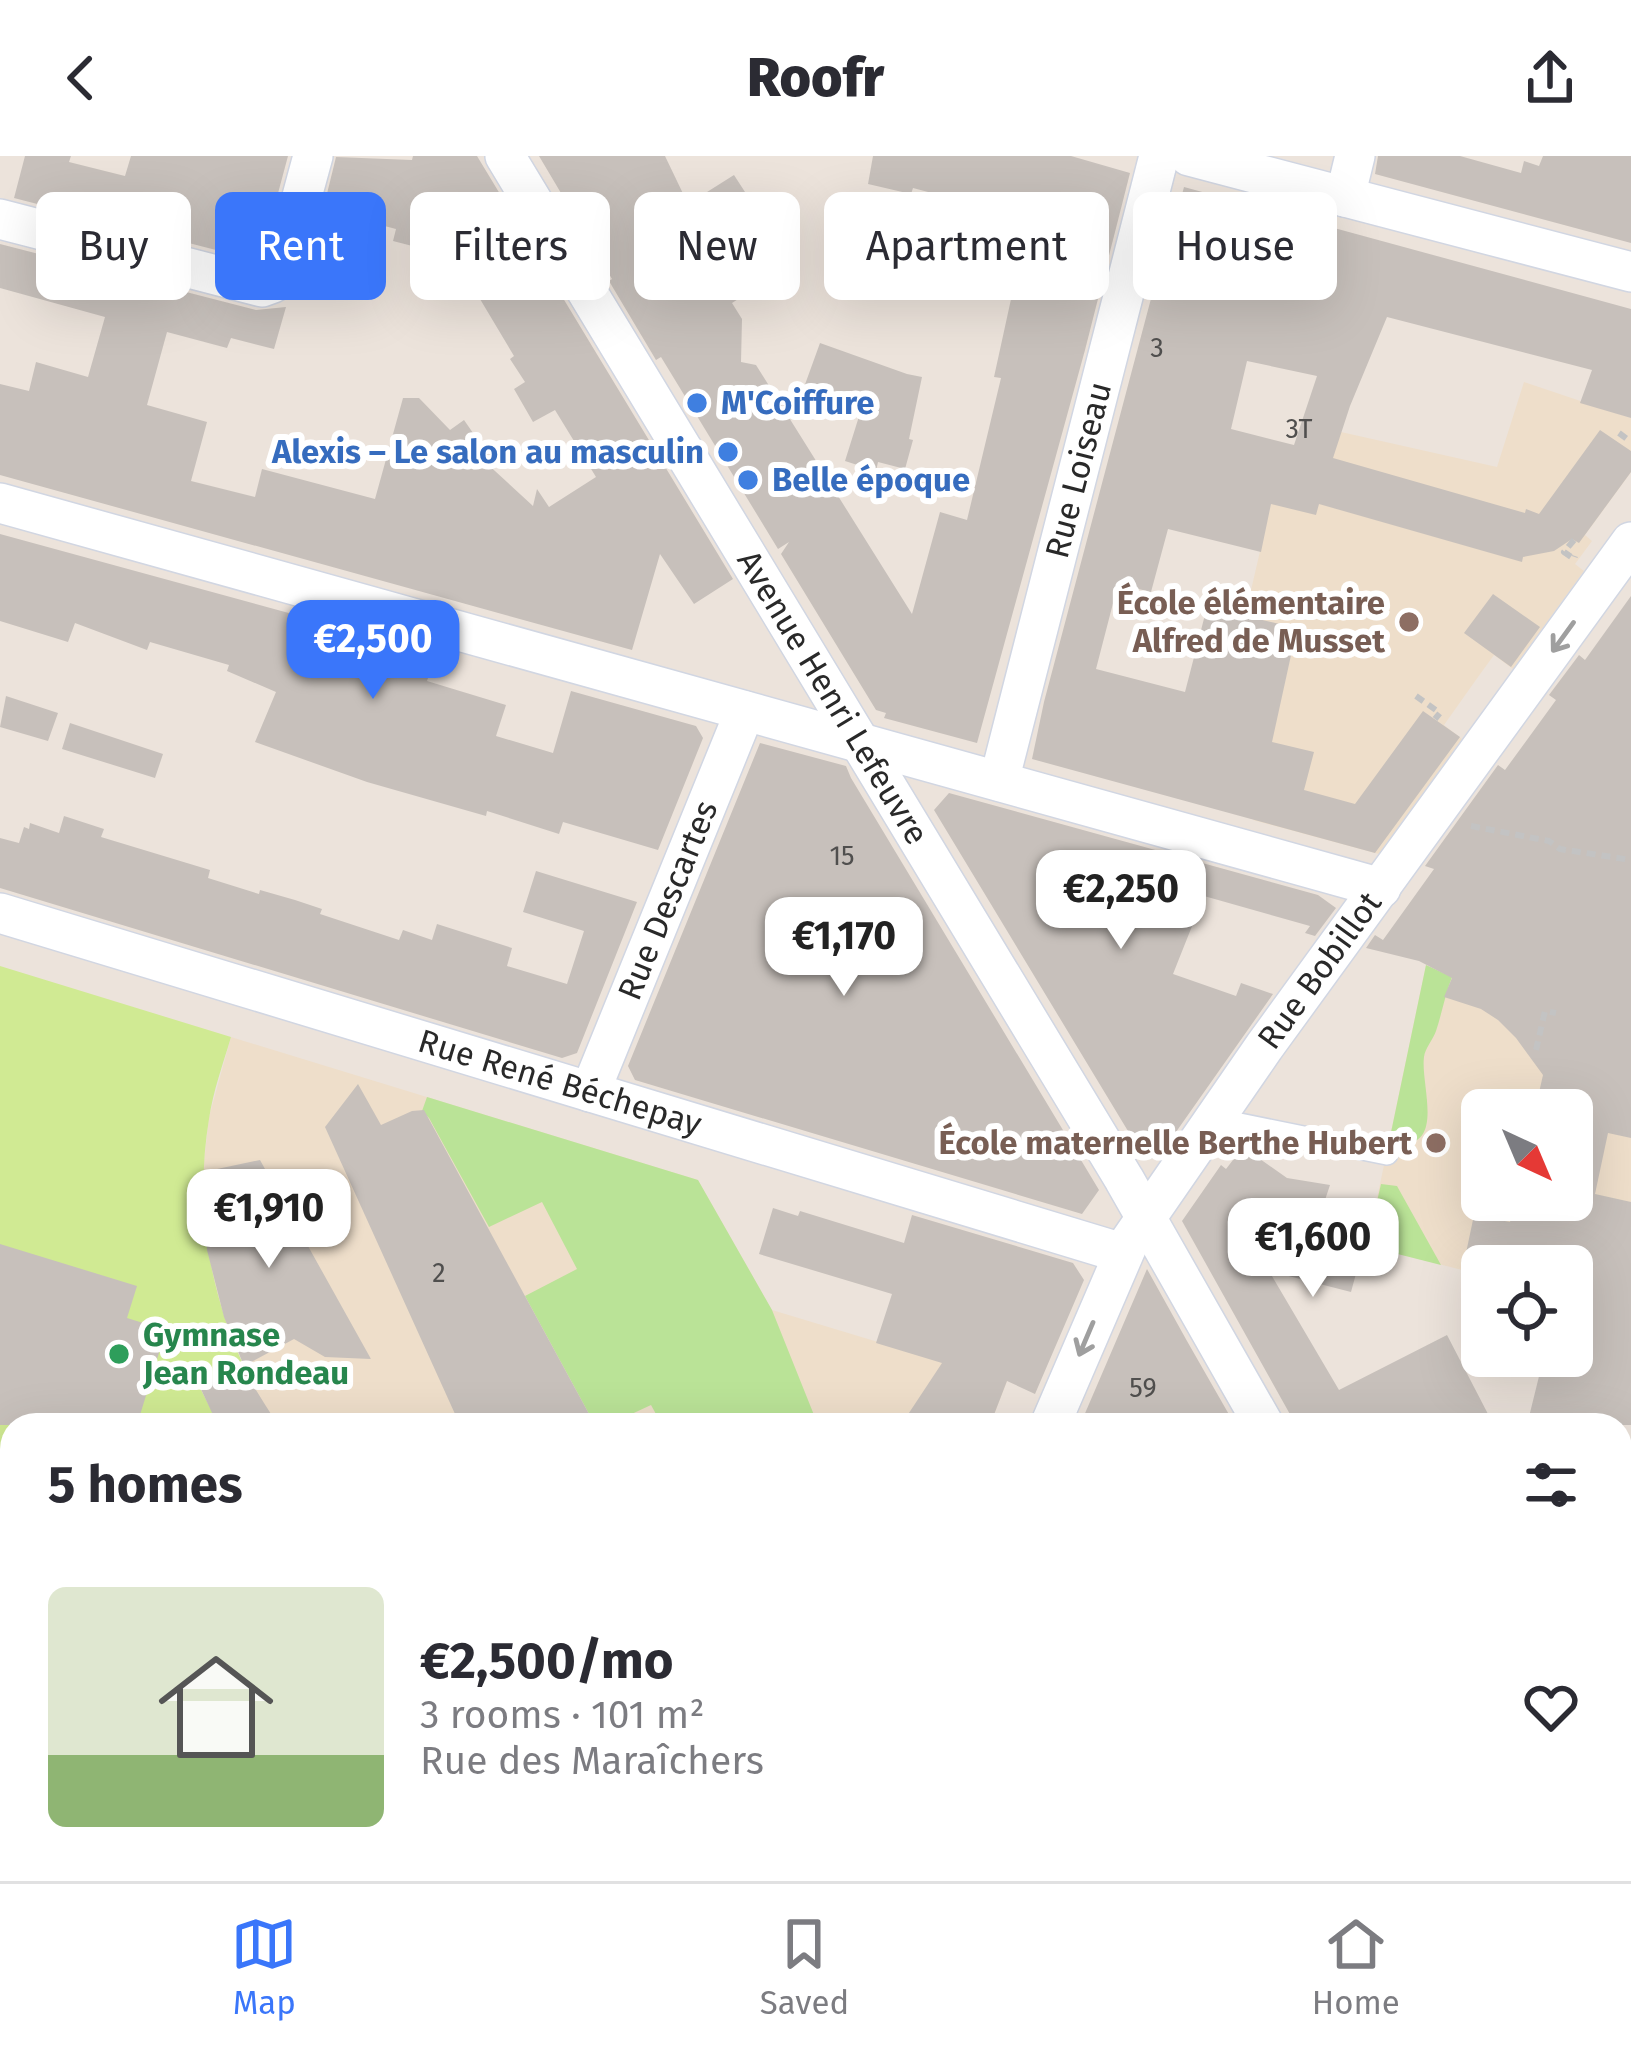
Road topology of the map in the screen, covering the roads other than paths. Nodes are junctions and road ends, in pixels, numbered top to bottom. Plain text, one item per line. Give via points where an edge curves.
1 (313, 156) edge
2 (506, 156) edge
3 (1355, 156) edge
4 (1186, 157) edge
5 (1345, 197) junction
6 (0, 219) edge
7 (1631, 272) edge
8 (0, 503) edge
9 (1631, 542) edge
10 (745, 711) junction
11 (860, 743) junction
12 (999, 782) junction
13 (1381, 888) junction
14 (0, 914) edge
15 (590, 1092) junction
16 (1215, 1119) junction
17 (1387, 1154) dead end
18 (1146, 1217) junction
19 (1122, 1253) junction
20 (1055, 1413) edge
21 (1257, 1413) edge

1 - 6 street via 281,274 262,287
2 - 11 street, Avenue Henri Lefeuvre
3 - 5 street
4 - 5 street
4 - 12 street, Rue Loiseau
5 - 7 street
8 - 10 street
9 -> 13 street, Rue Bobillot
10 - 11 street
10 - 15 street, Rue Descartes
11 - 12 street
11 - 18 street, Avenue Henri Lefeuvre
12 - 13 street
13 - 16 street, Rue Bobillot
14 - 15 street, Rue René Béchepay
15 - 19 street, Rue René Béchepay
16 - 17 lane
16 - 18 street, Rue Bobillot
18 - 19 street, Rue Bobillot
18 - 21 street, Avenue Henri Lefeuvre
19 -> 20 street, Rue Bobillot

